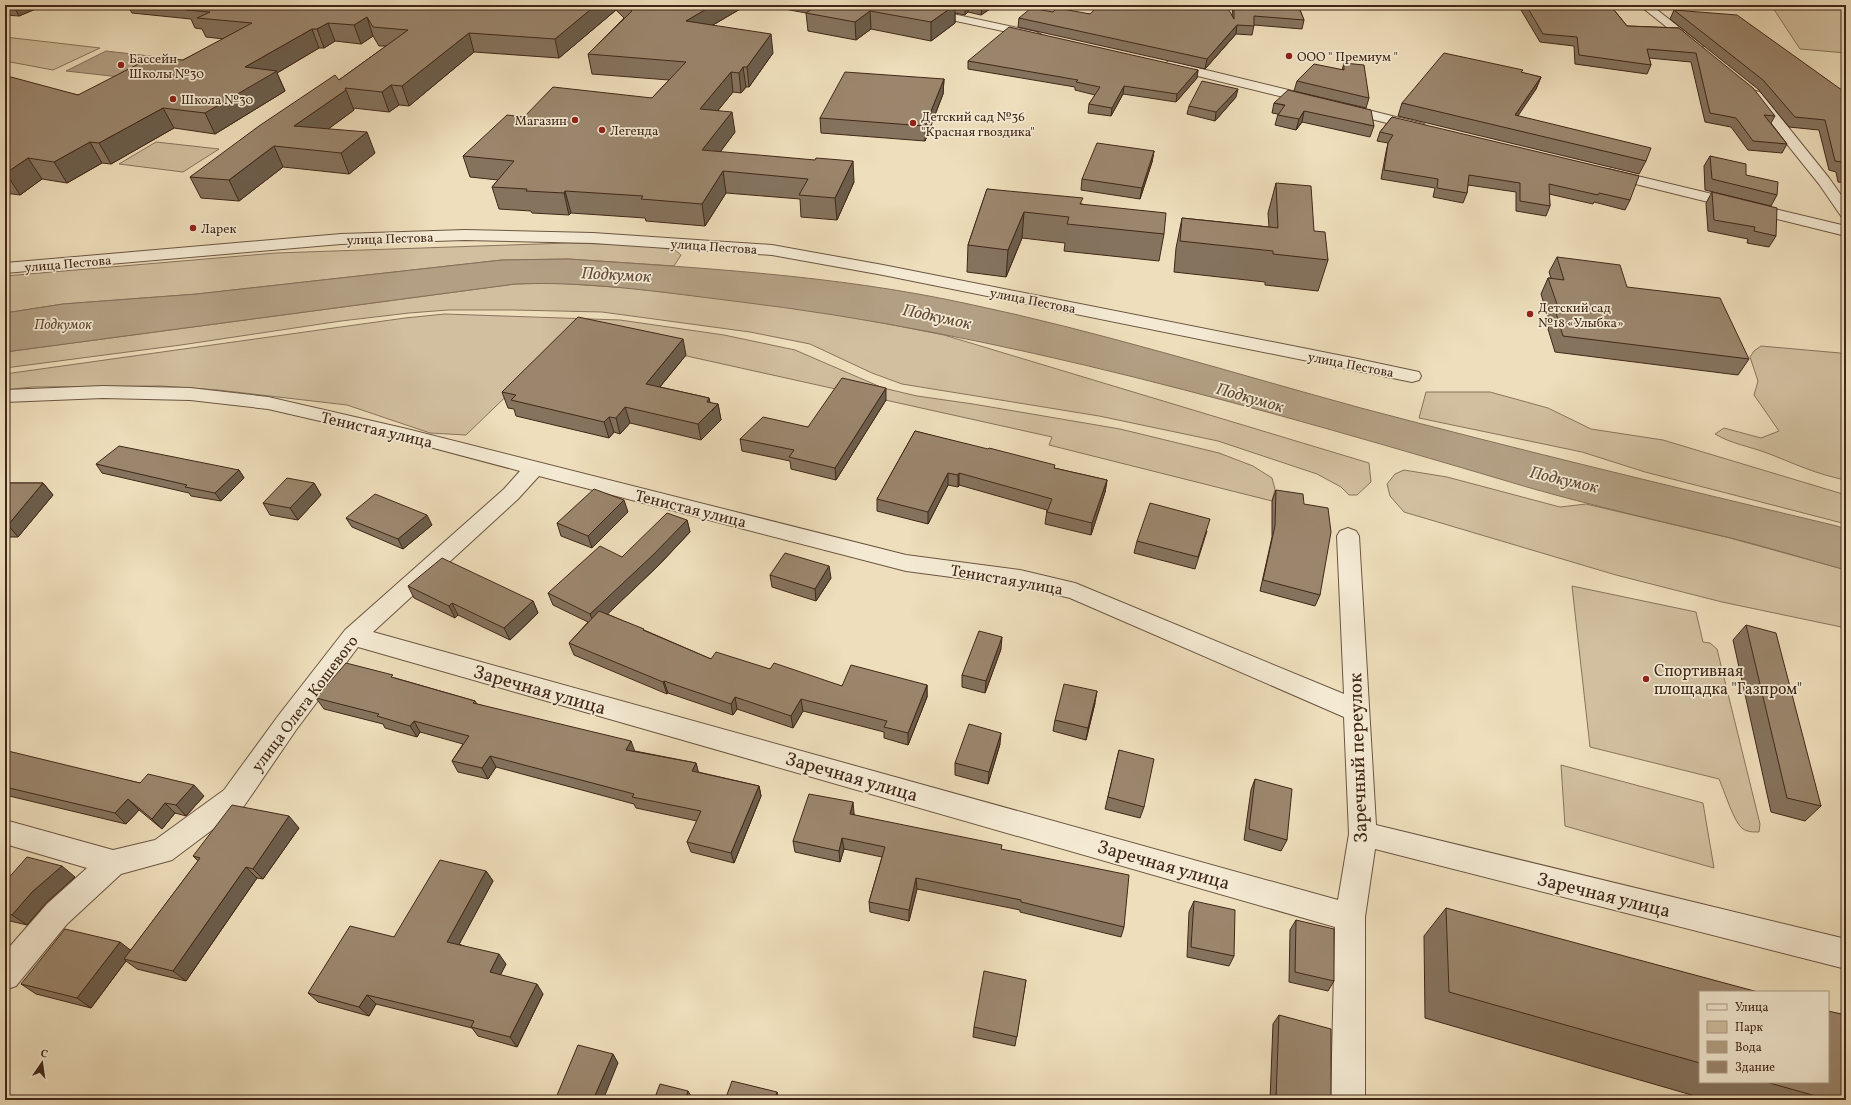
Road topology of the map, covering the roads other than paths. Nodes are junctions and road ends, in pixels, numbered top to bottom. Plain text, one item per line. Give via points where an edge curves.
1 (895, 5) edge
2 (1644, 5) edge
3 (1048, 38) edge
4 (1705, 52) edge
5 (1159, 63) edge
6 (1747, 88) edge
7 (1430, 130) edge
8 (1592, 169) edge
9 (1846, 213) edge
10 (1846, 231) edge
11 (5, 268) edge
12 (1412, 376) dead end
13 (5, 396) edge
14 (534, 468) junction
15 (1348, 536) dead end
16 (353, 636) junction
17 (1357, 711) junction
18 (5, 832) edge
19 (1363, 834) junction
20 (113, 863) junction
21 (1350, 917) junction
22 (1846, 954) edge
23 (5, 975) edge
24 (1348, 1100) edge

1 - 3 street
2 - 4 street
5 - 7 street
6 - 9 street via 1824,182
8 - 10 street
11 - 12 street, улица Пестова via 341,239 465,235 593,238 772,250 890,271
13 - 14 street, Тенистая улица via 103,392 190,394 268,403
14 - 16 street, улица Олега Кошевого via 511,494
14 - 17 street, Тенистая улица via 906,563 1020,578 1075,591
15 - 17 street, Заречный переулок
16 - 20 street, улица Олега Кошевого via 295,711 234,798 162,851
16 - 21 street, Заречная улица
17 - 19 street, Заречный переулок
18 - 20 street, улица Олега Кошевого
19 - 21 street, Заречный переулок
19 - 22 street, Заречная улица
20 - 23 street, улица Олега Кошевого via 57,914
21 - 24 street, Заречный переулок

